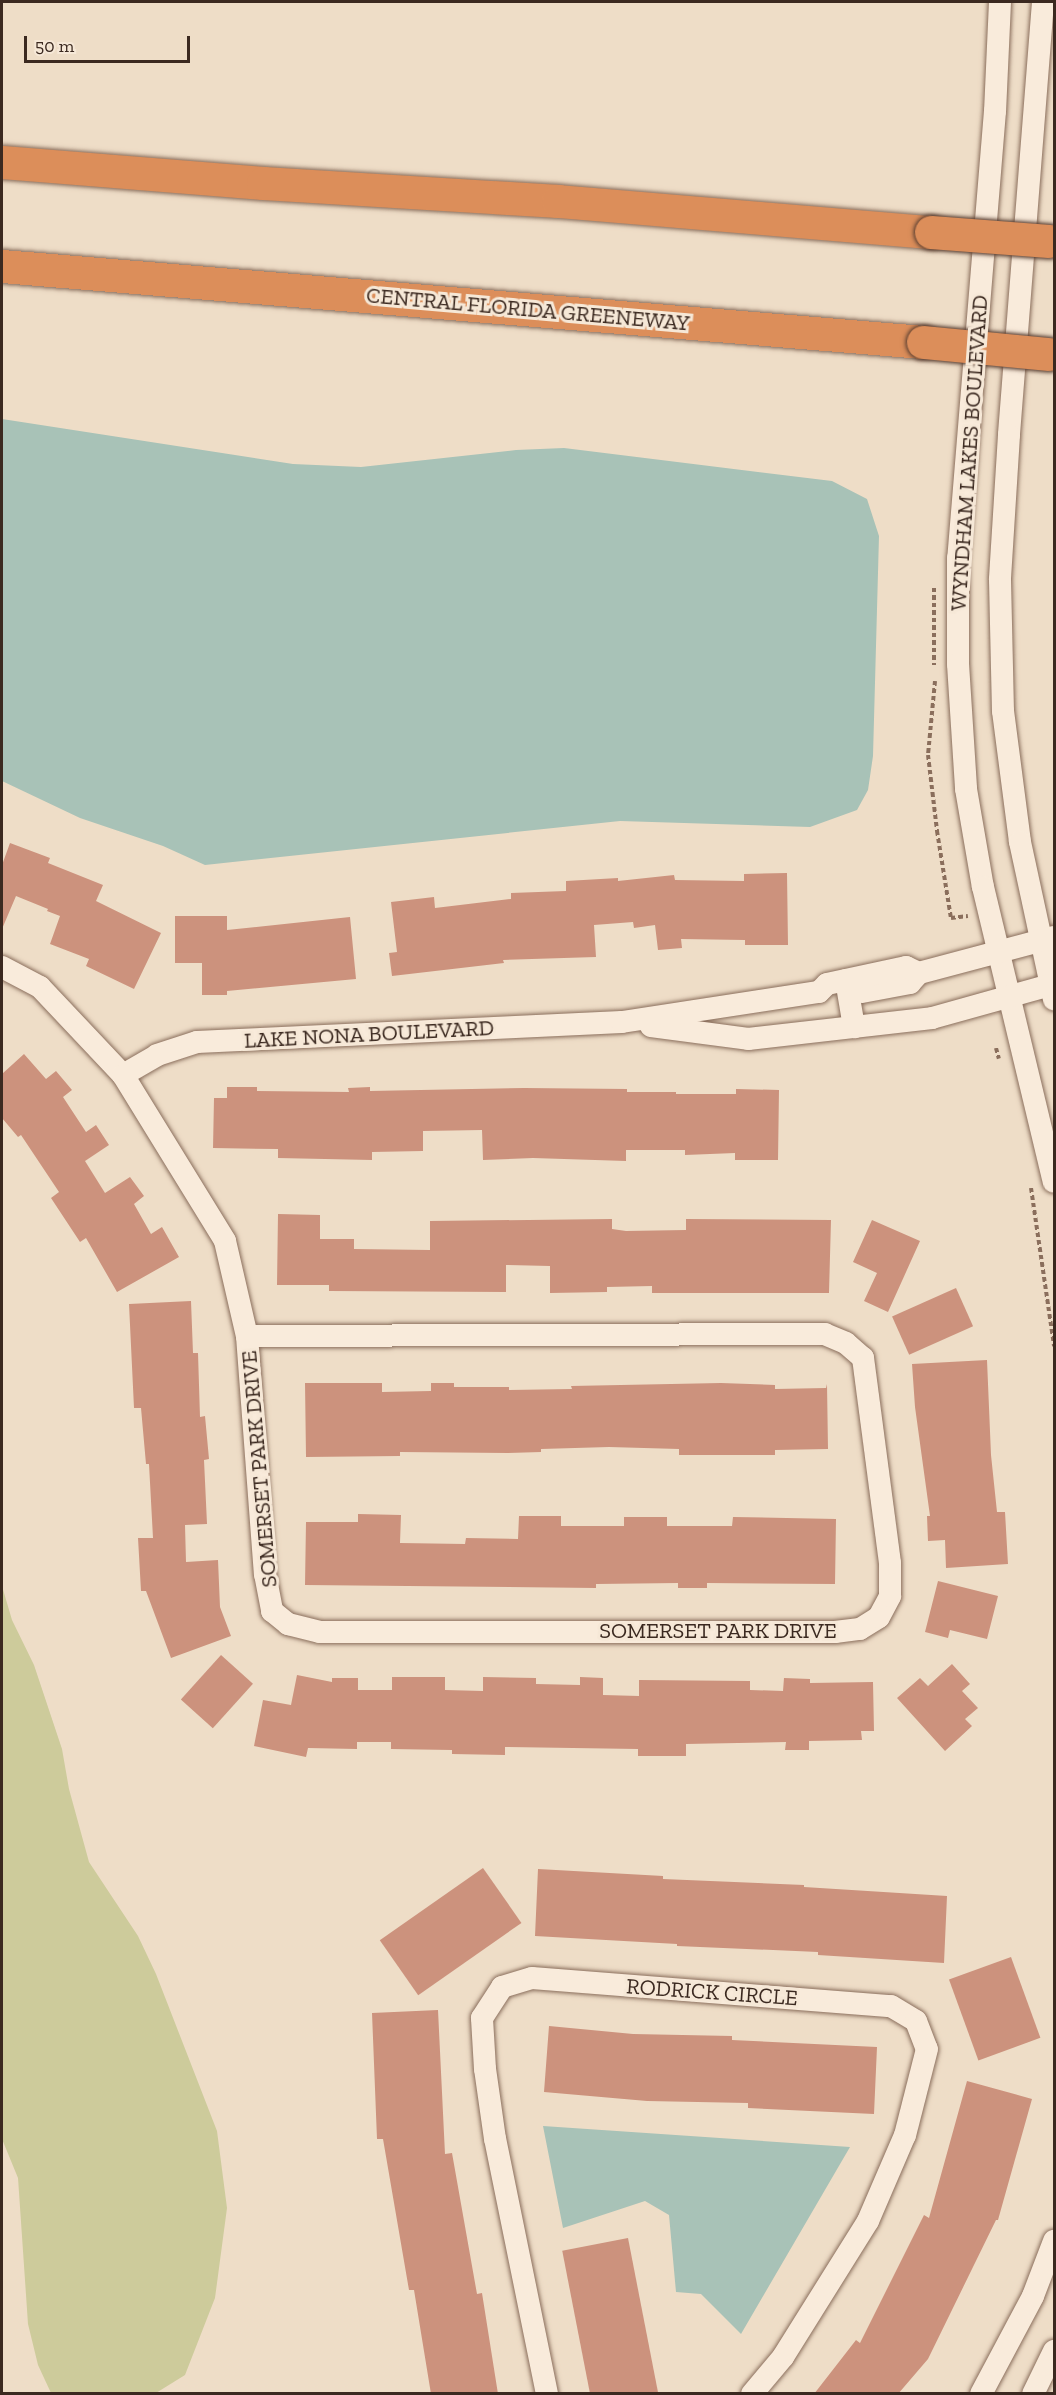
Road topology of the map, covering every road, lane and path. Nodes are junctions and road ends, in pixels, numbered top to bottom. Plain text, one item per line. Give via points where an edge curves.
1 (1000, 2) edge
2 (1043, 2) edge
3 (2, 162) edge
4 (1052, 241) edge
5 (2, 266) edge
6 (1051, 354) edge
7 (1047, 938) edge
8 (997, 951) junction
9 (2, 967) edge
10 (848, 987) junction
11 (1053, 989) edge
12 (1009, 996) junction
13 (622, 1022) junction
14 (854, 1027) junction
15 (996, 1048) dead end
16 (1002, 1069) dead end
17 (123, 1075) junction
18 (1054, 1182) edge
19 (1031, 1186) dead end
20 (248, 1336) junction
21 (1054, 1346) edge
22 (1054, 2241) edge
23 (1054, 2351) edge
24 (547, 2394) edge
25 (752, 2394) edge
26 (981, 2394) edge
27 (1033, 2394) edge

1 - 8 street, WYNDHAM LAKES BOULEVARD via 958,558 958,664 966,789
2 - 7 street, WYNDHAM LAKES BOULEVARD via 1000,580 1003,711 1020,842
3 - 4 highway, bridge
5 - 6 highway, CENTRAL FLORIDA GREENEWAY, bridge
7 - 8 street, LAKE NONA BOULEVARD
7 - 11 street, WYNDHAM LAKES BOULEVARD
8 - 10 street, LAKE NONA BOULEVARD via 919,973 906,967
8 - 12 street, WYNDHAM LAKES BOULEVARD
9 - 17 street, SOMERSET PARK DRIVE via 40,987
10 - 13 street, LAKE NONA BOULEVARD via 826,984 819,992
10 - 14 street
11 - 12 street, LAKE NONA BOULEVARD
12 - 14 street, LAKE NONA BOULEVARD via 932,1018
12 - 18 street, WYNDHAM LAKES BOULEVARD
13 - 14 street, LAKE NONA BOULEVARD via 748,1039
13 - 17 street, LAKE NONA BOULEVARD via 197,1042 157,1055
15 - 16 path
17 - 20 street, SOMERSET PARK DRIVE via 225,1241
19 - 21 path
20 - 20 street, SOMERSET PARK DRIVE via 265,1574 272,1611 288,1624 320,1632 835,1632 860,1629 879,1617 890,1596 890,1563 863,1358 846,1343 825,1334
22 - 26 street via 1033,2296
23 - 27 street
24 - 25 street, RODRICK CIRCLE via 495,2139 482,2018 502,1987 532,1978 891,2006 916,2021 927,2049 905,2135 868,2221 783,2357

